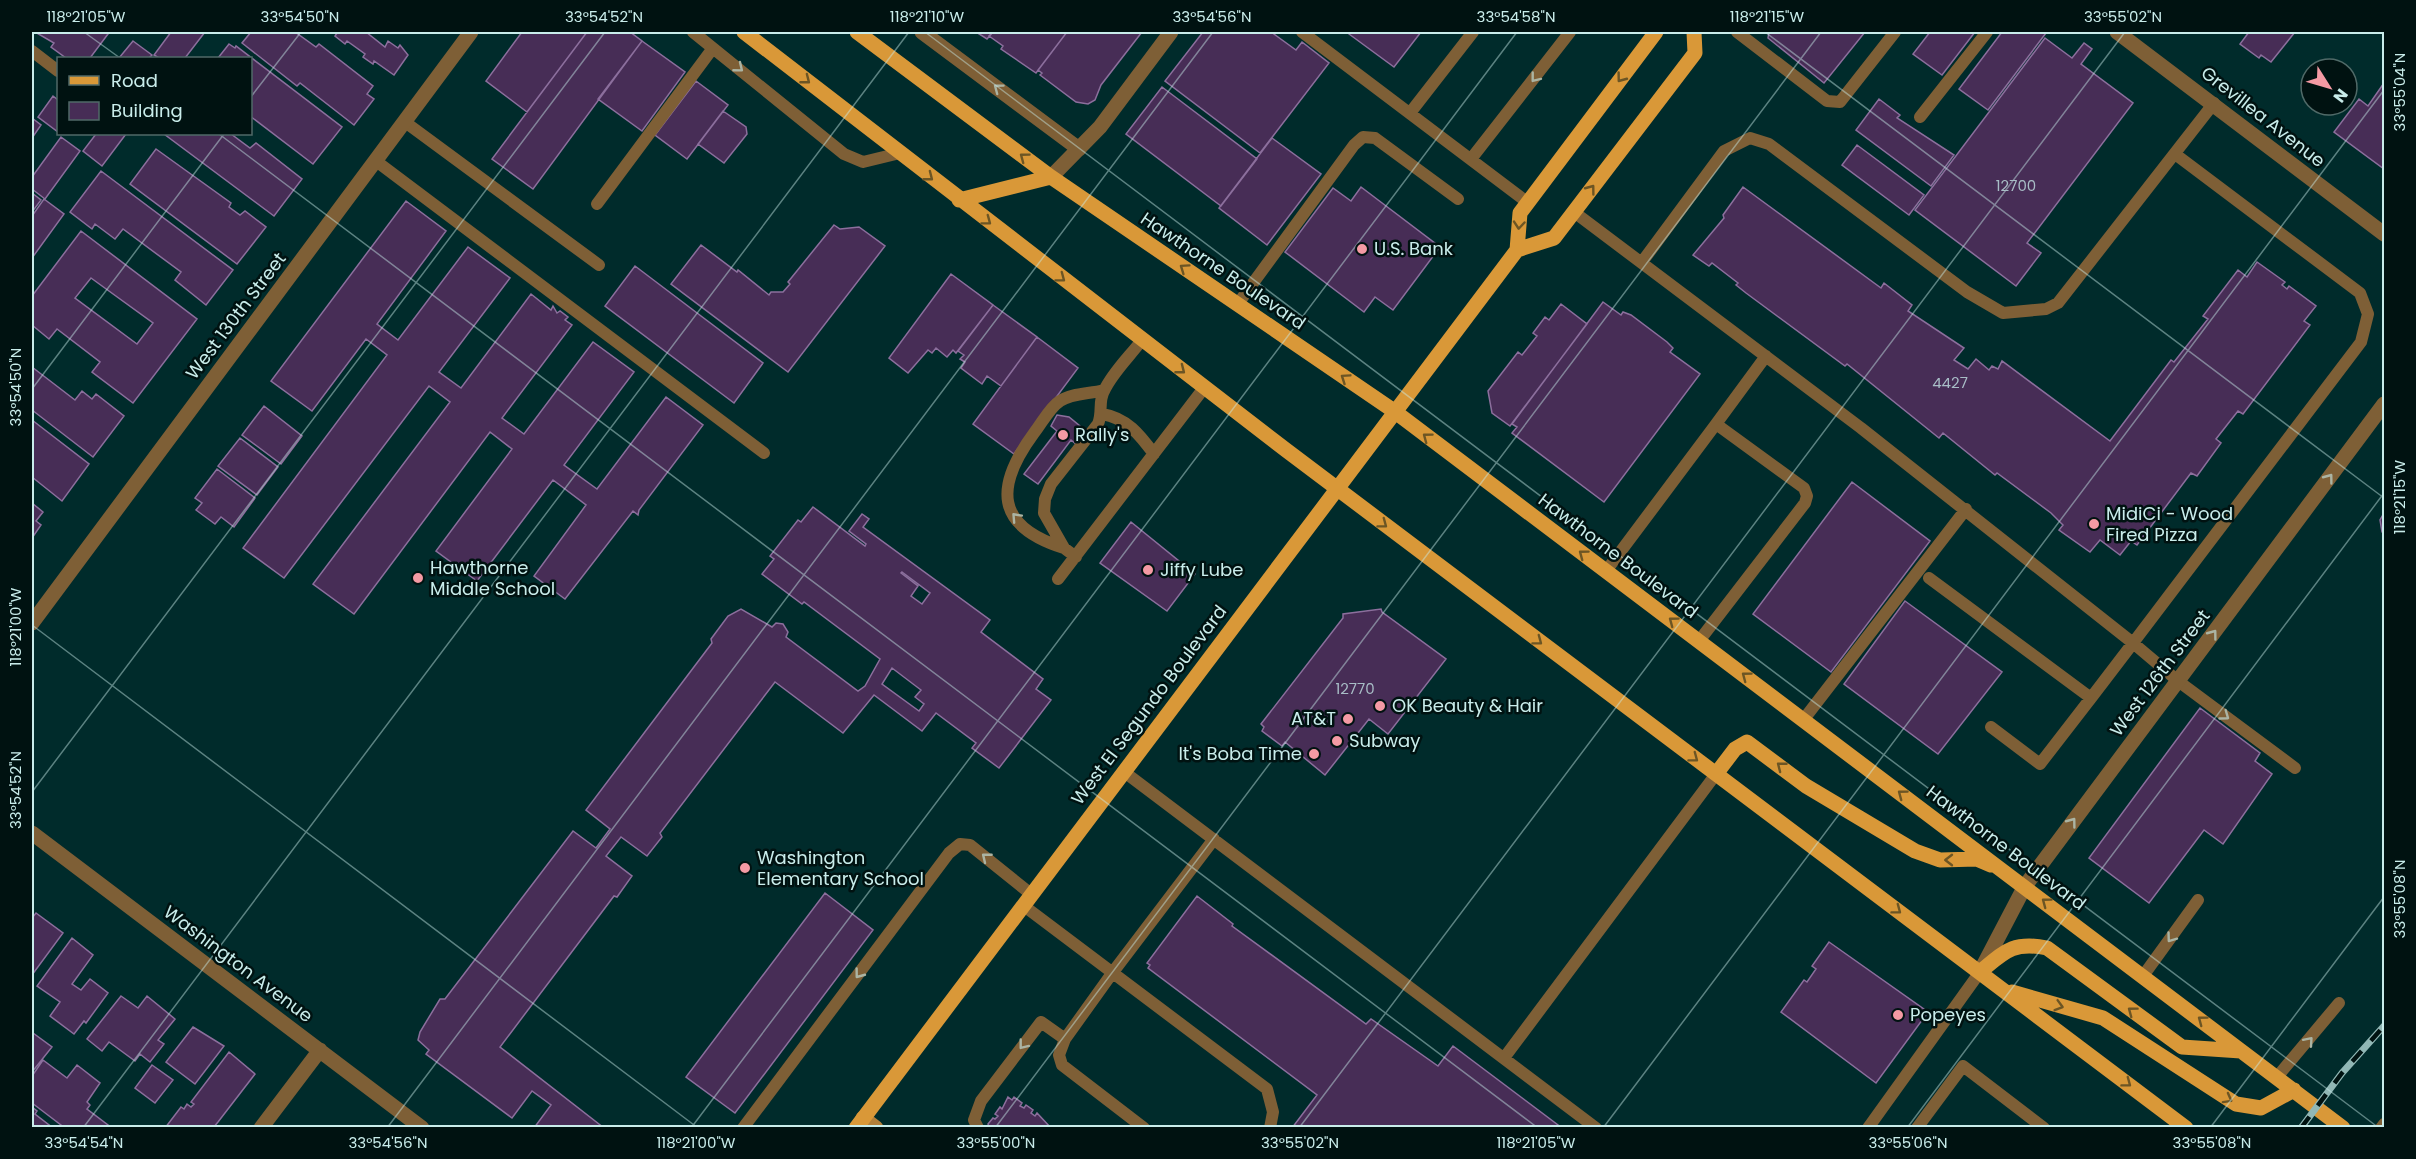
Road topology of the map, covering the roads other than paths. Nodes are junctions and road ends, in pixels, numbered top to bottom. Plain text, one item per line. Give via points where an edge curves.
1 (471, 32) edge
2 (693, 32) edge
3 (744, 32) edge
4 (857, 32) edge
5 (922, 32) edge
6 (1171, 32) edge
7 (1302, 32) edge
8 (1473, 32) edge
9 (1570, 32) edge
10 (1656, 32) edge
11 (1694, 32) edge
12 (1737, 32) edge
13 (1895, 32) edge
14 (1987, 32) edge
15 (2117, 32) edge
16 (713, 48) junction
17 (32, 51) edge
18 (57, 70) edge
19 (2214, 103) junction
20 (1410, 113) junction
21 (1920, 117) dead end
22 (405, 122) junction
23 (1079, 148) junction
24 (900, 153) junction
25 (2175, 154) junction
26 (1472, 159) junction
27 (376, 161) junction
28 (1051, 177) junction
29 (1458, 199) dead end
30 (959, 200) junction
31 (1527, 202) junction
32 (597, 204) dead end
33 (1574, 212) junction
34 (2385, 234) edge
35 (1517, 250) junction
36 (1642, 262) junction
37 (599, 265) dead end
38 (1237, 305) junction
39 (1142, 340) junction
40 (1766, 356) junction
41 (1204, 388) junction
42 (1104, 390) junction
43 (2385, 404) edge
44 (1394, 411) junction
45 (1102, 414) junction
46 (1716, 424) junction
47 (764, 453) dead end
48 (1154, 454) junction
49 (1336, 488) junction
50 (1966, 509) junction
51 (1064, 548) junction
52 (1076, 557) junction
53 (1606, 571) junction
54 (1929, 578) dead end
55 (1058, 579) dead end
56 (32, 623) edge
57 (1699, 641) junction
58 (2133, 643) junction
59 (2178, 681) junction
60 (2091, 698) junction
61 (1804, 719) junction
62 (1991, 727) dead end
63 (2295, 768) dead end
64 (1124, 771) junction
65 (1716, 774) junction
66 (32, 833) edge
67 (1214, 839) junction
68 (2005, 871) junction
69 (2025, 886) junction
70 (1028, 900) junction
71 (2198, 900) dead end
72 (1113, 972) junction
73 (1980, 972) junction
74 (2143, 976) junction
75 (2003, 990) junction
76 (2339, 1003) dead end
77 (1065, 1040) junction
78 (320, 1050) junction
79 (2242, 1051) junction
80 (1504, 1058) junction
81 (2277, 1077) junction
82 (2294, 1090) junction
83 (865, 1124) edge
84 (2385, 1124) edge
85 (2039, 1126) edge
86 (261, 1128) edge
87 (422, 1128) edge
88 (743, 1128) edge
89 (978, 1128) edge
90 (1144, 1128) edge
91 (1270, 1128) edge
92 (1596, 1128) edge
93 (1868, 1128) edge
94 (1917, 1128) edge
95 (2187, 1128) edge
96 (2343, 1128) edge
97 (2381, 1128) edge

1 - 22 street, West 130th Street
2 - 16 lane
3 -> 24 main road
28 -> 4 main road, Hawthorne Boulevard
23 -> 5 street
6 - 23 street via 1100,127
7 - 20 lane
8 - 20 lane
9 -> 26 lane
10 -> 31 main road
33 -> 11 main road via 1695,53
12 - 13 lane via 1827,101 1840,102
14 - 21 lane
15 - 19 street, Grevillea Avenue
16 -> 24 lane via 844,154 863,162
16 - 32 lane
17 - 18 lane
19 - 25 lane
19 - 34 street, Grevillea Avenue
20 - 26 lane
22 - 27 street, West 130th Street
22 - 37 lane
23 - 28 street
24 -> 30 main road
25 - 36 lane via 2058,303 2046,309 2003,313 1967,292 1769,144 1750,138 1724,151
25 - 58 lane via 2360,293 2368,314 2361,342
26 - 31 lane
27 - 47 lane
27 - 56 street, West 130th Street
28 - 30 main road
38 -> 28 main road, Hawthorne Boulevard
29 - 38 lane via 1375,138 1364,137 1354,145
30 -> 39 main road
31 -> 35 main road via 1520,213
33 - 35 main road via 1554,238
33 - 36 lane
35 - 44 main road, West El Segundo Boulevard
36 - 40 lane
44 -> 38 main road, Hawthorne Boulevard
39 -> 41 main road
39 - 42 lane
40 - 46 lane
40 - 50 lane
41 - 48 lane
41 - 49 main road
42 - 45 lane via 1099,404
51 -> 42 lane via 1046,542 1010,514 1005,499 1023,449 1058,402
59 -> 43 street, West 126th Street
44 - 49 main road, West El Segundo Boulevard
53 -> 44 main road, Hawthorne Boulevard
45 - 48 lane via 1113,416 1137,431
45 - 51 lane via 1051,484 1045,499 1044,513
46 - 53 lane
46 - 57 lane via 1804,488 1807,496
48 - 52 lane
49 - 64 main road, West El Segundo Boulevard
49 -> 65 main road
50 - 58 lane
50 - 61 lane
51 - 52 lane
52 - 55 lane
57 -> 53 main road, Hawthorne Boulevard
54 - 60 lane
61 -> 57 main road, Hawthorne Boulevard
58 - 59 lane
58 - 60 lane
59 -> 63 lane
69 -> 59 street, West 126th Street
60 - 62 lane via 2040,764
68 -> 61 main road, Hawthorne Boulevard
64 - 67 lane
64 - 70 main road, West El Segundo Boulevard
68 -> 65 main road via 1977,859 1940,860 1915,851 1806,786 1747,742 1735,749
65 -> 73 main road
65 - 80 lane
66 - 78 street, Washington Avenue
67 - 72 lane
67 - 80 lane
68 - 69 main road, Hawthorne Boulevard
69 - 73 street, West 126th Street
74 -> 69 main road, Hawthorne Boulevard
70 - 72 lane
70 - 83 main road, West El Segundo Boulevard
70 -> 88 lane via 970,845 960,844 949,853
71 -> 74 lane
72 - 77 lane
72 - 91 lane via 1267,1089 1273,1112
73 - 75 main road
79 -> 73 main road via 2182,1047 2047,948 2027,944 2003,953
73 - 93 lane
79 -> 74 main road, Hawthorne Boulevard
75 -> 82 main road via 2103,1018 2236,1104 2260,1108
75 -> 95 main road
81 -> 76 lane
77 -> 89 lane via 1041,1022 981,1101 974,1120
77 - 90 lane via 1059,1055 1062,1065
78 - 86 street
78 - 87 street, Washington Avenue
79 - 81 main road, Hawthorne Boulevard
80 - 92 lane
81 - 82 main road, Hawthorne Boulevard
82 - 96 main road, Hawthorne Boulevard
84 - 97 lane
85 - 94 lane via 1963,1066

